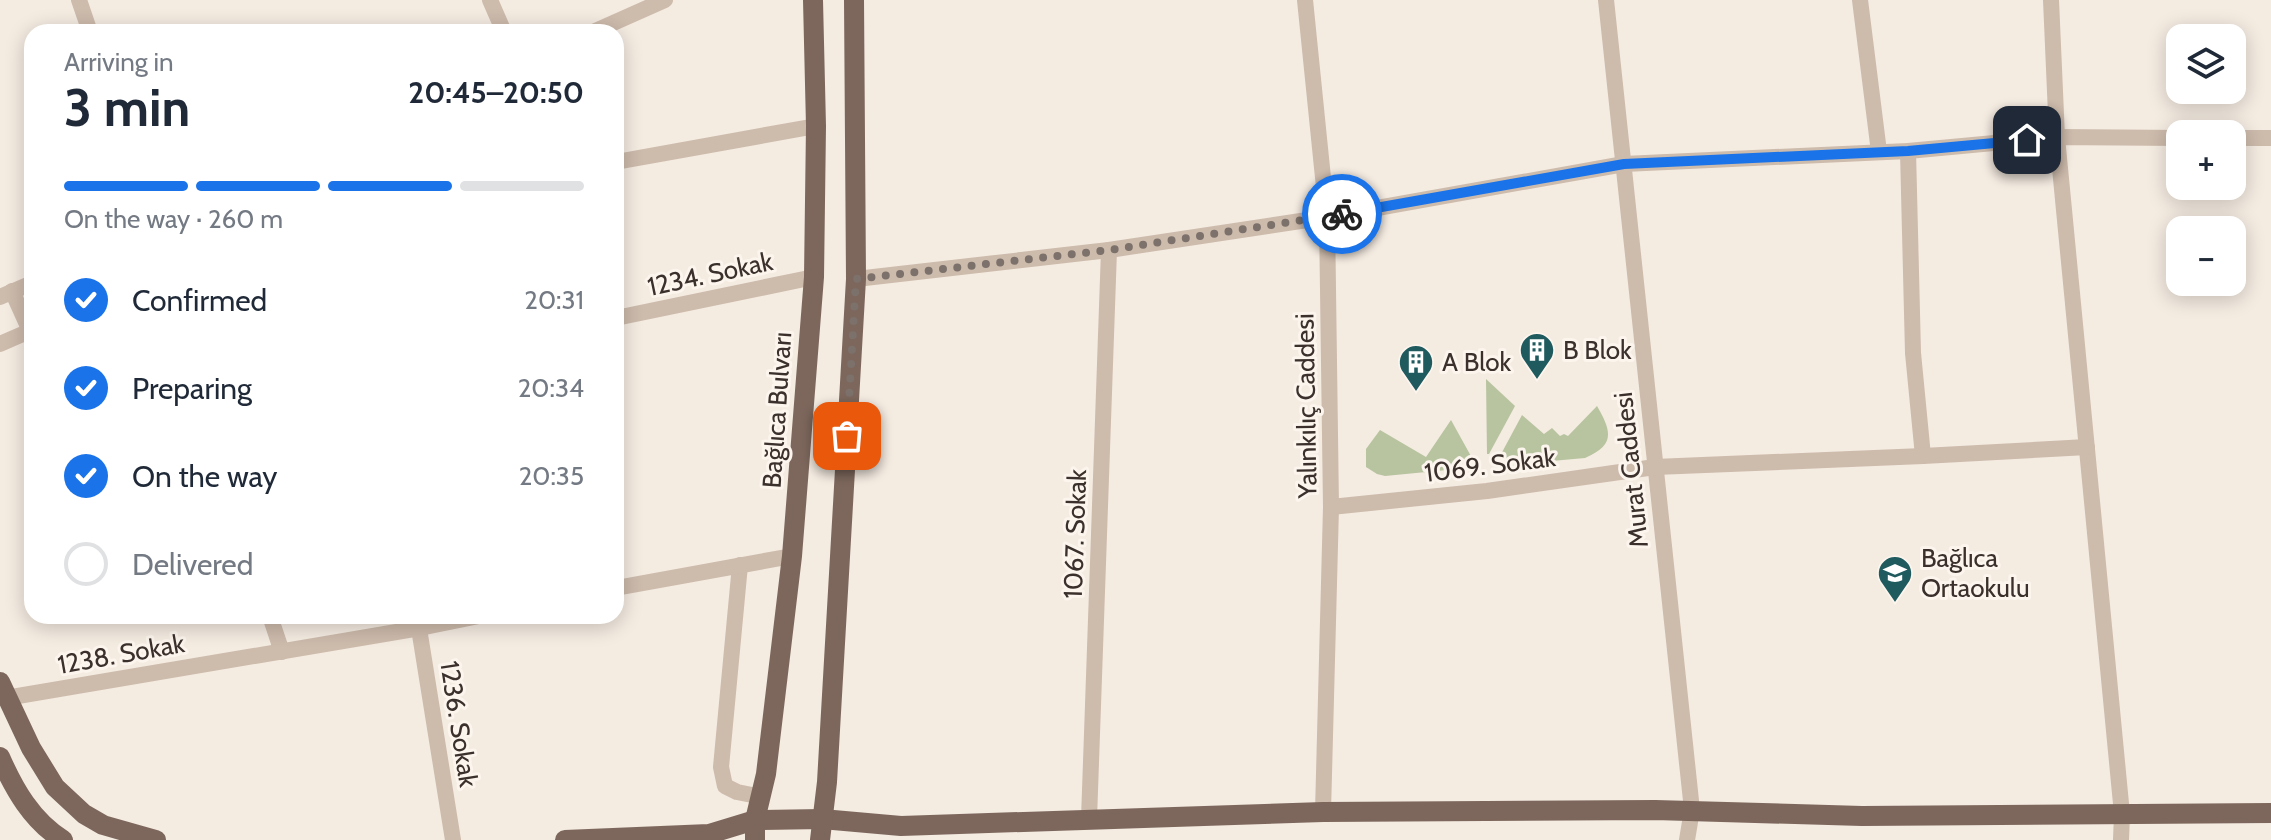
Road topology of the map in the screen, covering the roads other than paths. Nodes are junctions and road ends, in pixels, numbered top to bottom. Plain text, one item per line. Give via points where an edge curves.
1 (79, 0) edge
2 (490, 0) edge
3 (665, 0) edge
4 (813, 0) edge
5 (854, 0) edge
6 (1305, 0) edge
7 (1606, 0) edge
8 (1860, 0) edge
9 (2051, 0) edge
10 (87, 24) edge
11 (500, 24) edge
12 (611, 24) edge
13 (816, 126) junction
14 (2057, 137) junction
15 (2166, 138) edge
16 (2246, 138) edge
17 (2271, 138) edge
18 (1908, 151) junction
19 (1879, 152) junction
20 (624, 161) edge
21 (1624, 164) junction
22 (1327, 217) junction
23 (1109, 250) junction
24 (814, 277) junction
25 (856, 279) junction
26 (6, 294) edge
27 (624, 316) edge
28 (24, 321) edge
29 (24, 334) edge
30 (0, 344) edge
31 (2087, 447) junction
32 (1923, 456) junction
33 (1655, 467) junction
34 (1331, 507) junction
35 (792, 556) junction
36 (740, 565) junction
37 (624, 587) edge
38 (273, 624) edge
39 (409, 624) edge
40 (418, 624) edge
41 (282, 652) junction
42 (3, 690) edge
43 (0, 757) edge
44 (762, 797) junction
45 (1692, 810) junction
46 (1323, 812) junction
47 (2271, 813) edge
48 (2122, 814) junction
49 (1089, 819) junction
50 (755, 830) edge
51 (821, 830) edge
52 (61, 840) edge
53 (156, 840) edge
54 (453, 840) edge
55 (565, 840) edge
56 (1687, 840) edge
57 (2121, 840) edge

1 - 10 street
2 - 11 street
3 - 12 street
4 - 13 main road, Bağlıca Bulvarı
5 - 25 main road
6 - 22 street, Yalınkılıç Caddesi
7 - 21 street, Murat Caddesi
8 - 19 street
9 - 14 street
13 - 20 street
13 - 24 main road, Bağlıca Bulvarı
14 - 15 street
14 - 18 street
14 - 31 street
16 - 17 street
18 - 19 street
18 - 32 street via 1913,353
19 - 21 street
21 - 22 street
21 - 33 street, Murat Caddesi
22 - 23 street
22 - 34 street, Yalınkılıç Caddesi
23 - 25 street
23 - 49 street, 1067. Sokak
24 - 27 street, 1234. Sokak
24 - 35 main road, Bağlıca Bulvarı
25 - 51 main road
26 - 28 street
29 - 30 street
31 - 32 street, 1069. Sokak
31 - 48 street
32 - 33 street, 1069. Sokak
33 - 34 street, 1069. Sokak
33 - 45 street, Murat Caddesi
34 - 46 street, Yalınkılıç Caddesi
35 - 36 street
35 - 44 main road, Bağlıca Bulvarı
36 - 37 street
36 - 44 street via 721,767 725,786
38 - 41 street
39 - 41 street, 1238. Sokak
40 - 54 street, 1236. Sokak
41 - 42 street, 1238. Sokak
42 - 53 main road via 55,787 103,825
43 - 52 main road via 25,804
44 - 50 main road, Bağlıca Bulvarı
45 - 46 main road
45 - 48 main road via 1862,816
45 - 56 street, Murat Caddesi
46 - 49 main road
47 - 48 main road
48 - 57 street
49 - 51 main road
50 - 51 main road
50 - 55 main road

